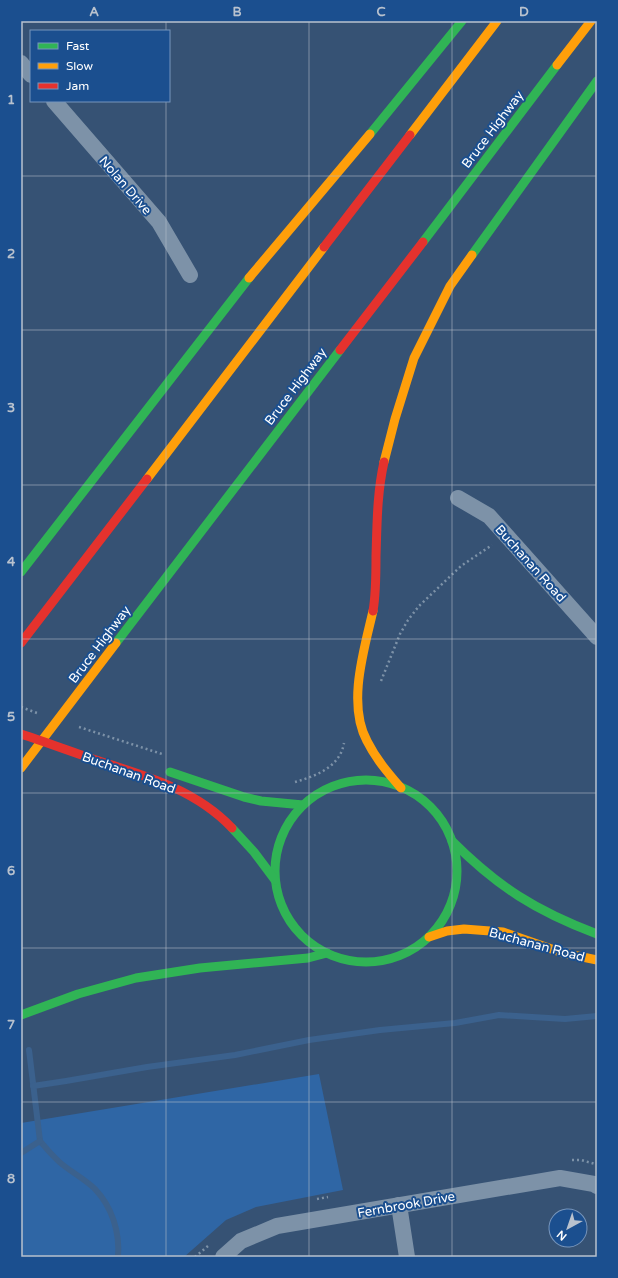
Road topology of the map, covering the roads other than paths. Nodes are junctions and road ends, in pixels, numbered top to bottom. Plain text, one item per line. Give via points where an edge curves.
1 (462, 21) edge
2 (497, 21) edge
3 (591, 21) edge
4 (21, 63) edge
5 (30, 73) edge
6 (597, 81) edge
7 (55, 102) edge
8 (190, 275) dead end
9 (458, 498) dead end
10 (21, 572) edge
11 (597, 637) edge
12 (21, 643) edge
13 (42, 729) dead end
14 (21, 734) edge
15 (56, 734) dead end
16 (21, 768) edge
17 (162, 770) dead end
18 (402, 788) junction
19 (303, 805) junction
20 (452, 841) junction
21 (276, 880) junction
22 (597, 934) edge
23 (429, 937) junction
24 (327, 953) junction
25 (597, 960) edge
26 (21, 1015) edge
27 (597, 1186) edge
28 (399, 1205) junction
29 (223, 1257) edge
30 (407, 1257) edge

1 - 10 main road via 261,263
2 - 12 main road
3 - 16 main road, Bruce Highway
4 - 5 street
6 - 18 main road via 450,286 414,358 395,418 381,480 376,517 374,605 362,657 358,700 360,721 366,740 384,769
7 - 8 street, Nolan Drive via 158,222
9 - 11 street, Buchanan Road via 489,516
13 - 15 main road
14 - 21 main road, Buchanan Road via 170,784 194,797 212,809 245,839
17 - 19 main road, Buchanan Road via 244,797
18 - 19 main road via 376,781 349,782 324,790
18 - 20 main road via 413,793 432,809
19 - 21 main road via 283,834 276,857
20 - 22 main road, Buchanan Road via 487,875 524,902 546,914
20 - 23 main road via 457,867 454,892 445,916
21 - 24 main road via 280,899 288,917 305,938
23 - 24 main road via 403,954 383,960 352,961
23 - 25 main road, Buchanan Road via 464,929 502,932 562,953
24 - 26 main road via 308,958 136,978 88,991
27 - 28 street, Fernbrook Drive via 560,1178
28 - 29 street, Fernbrook Drive via 277,1226 241,1241
28 - 30 street

